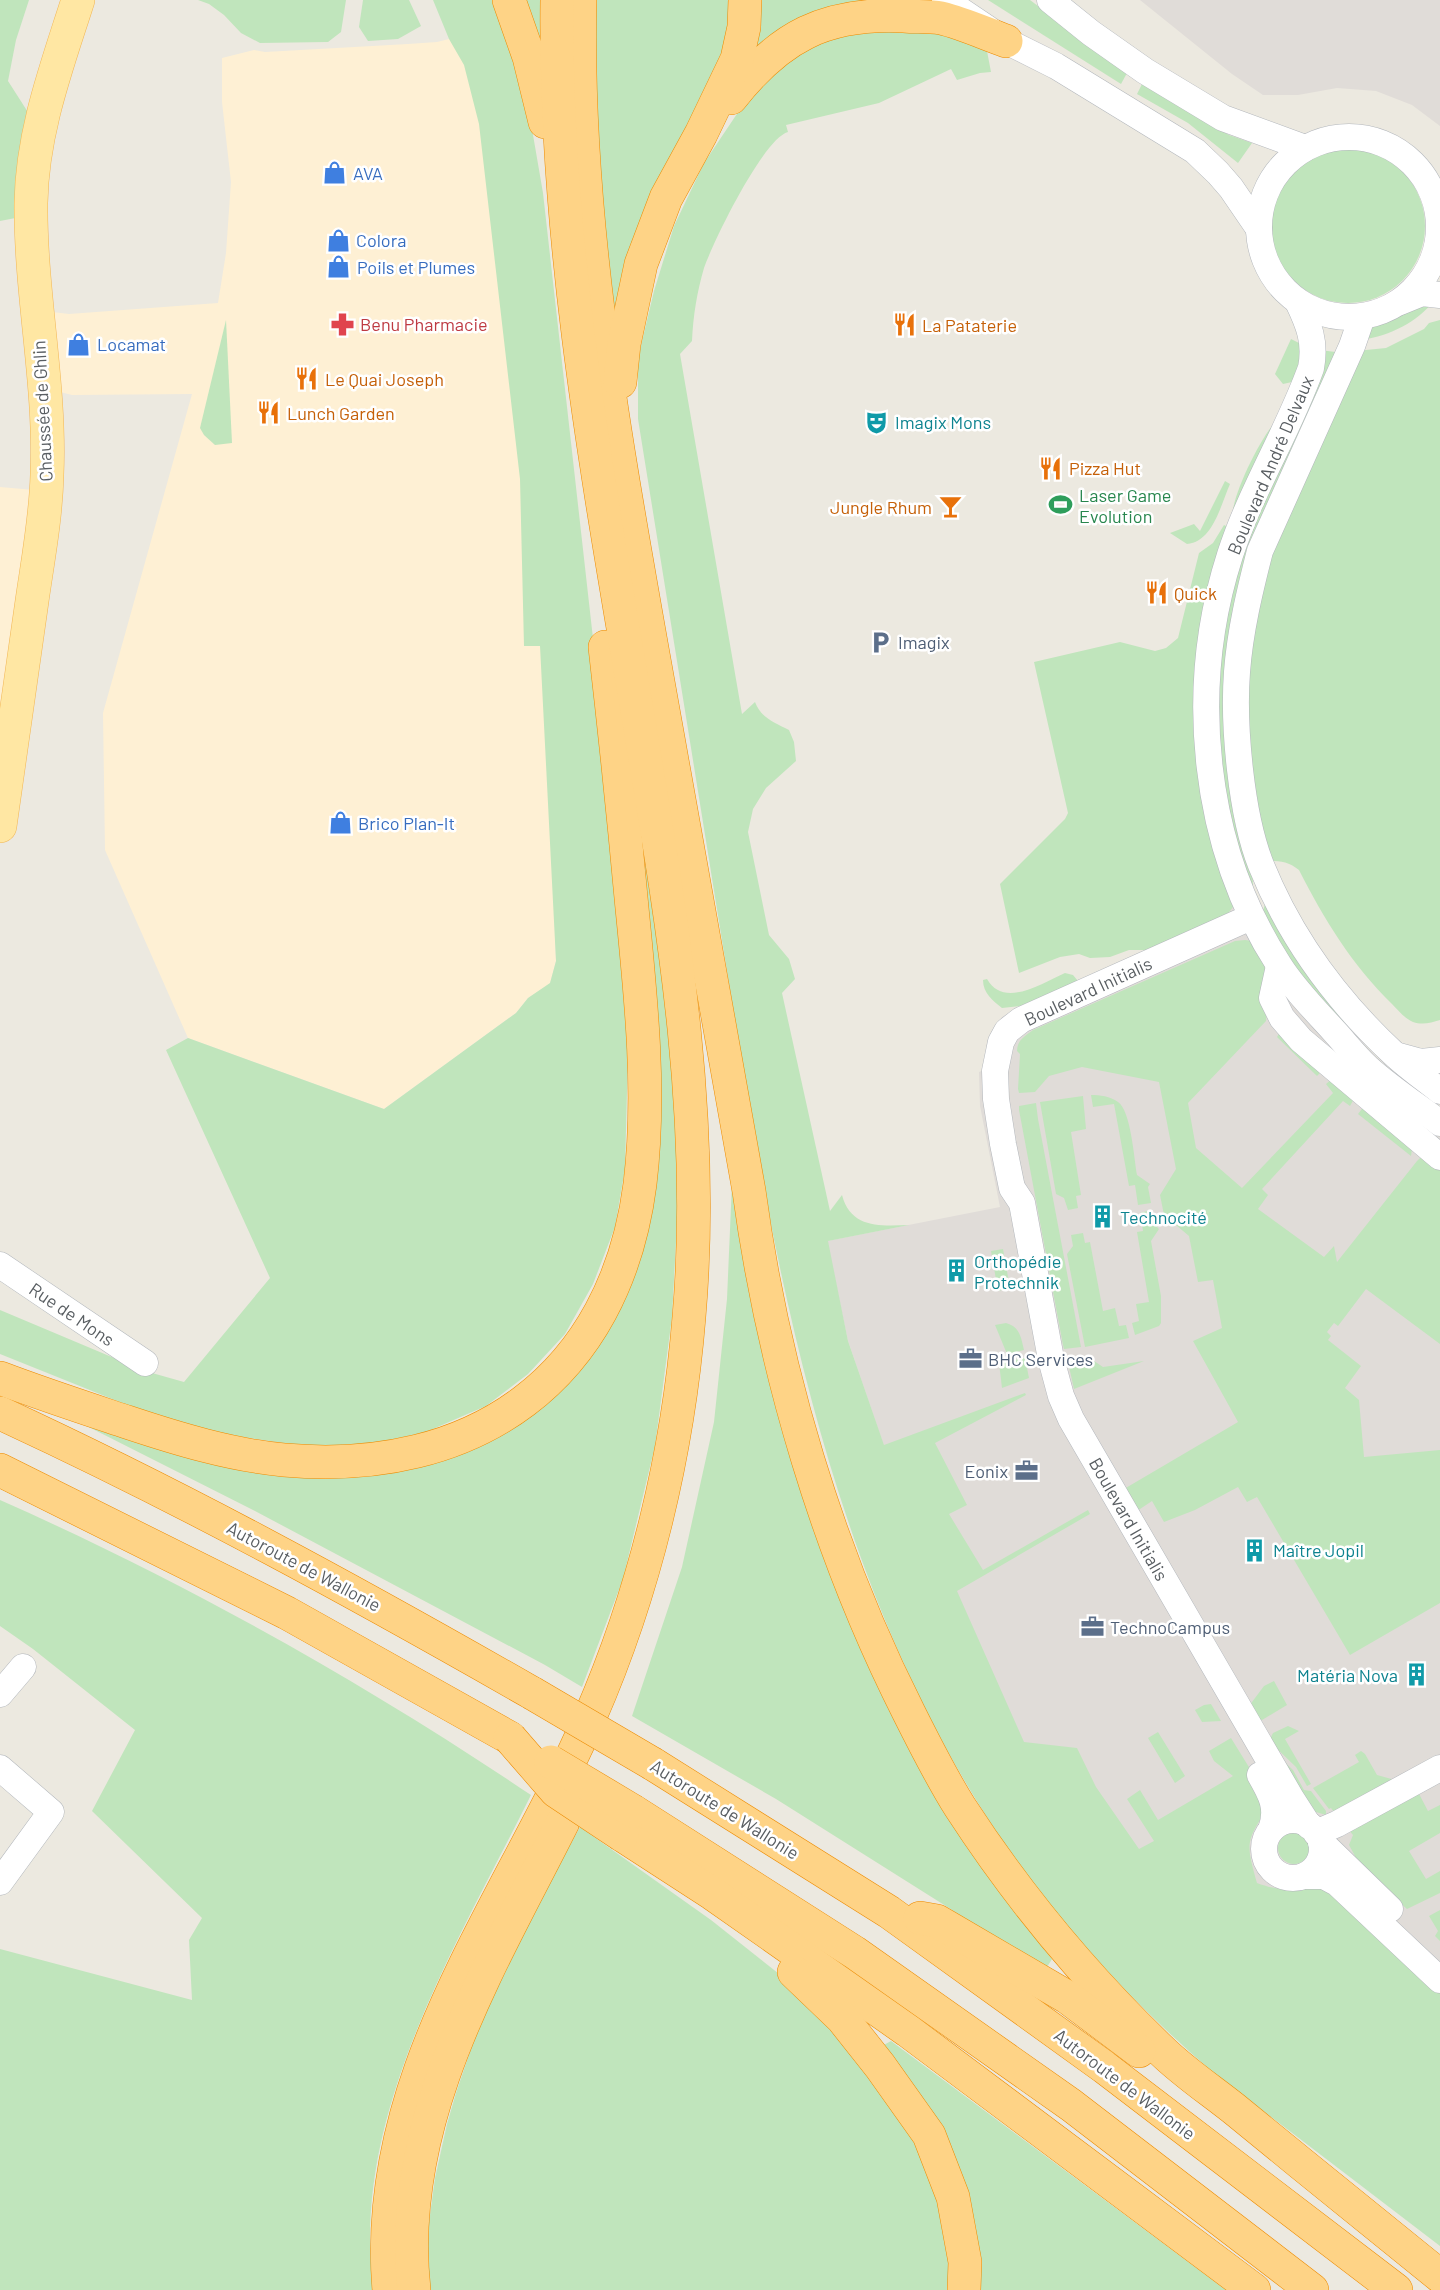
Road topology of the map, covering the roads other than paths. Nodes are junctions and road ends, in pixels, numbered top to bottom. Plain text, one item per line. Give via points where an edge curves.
1 (78, 0) edge
2 (509, 0) edge
3 (557, 0) edge
4 (580, 0) edge
5 (745, 0) edge
6 (945, 0) edge
7 (1050, 0) edge
8 (1006, 41) junction
9 (701, 134) junction
10 (1305, 148) junction
11 (561, 178) junction
12 (1438, 201) edge
13 (1258, 229) junction
14 (1438, 254) edge
15 (1440, 295) edge
16 (1298, 302) junction
17 (1400, 302) junction
18 (1362, 317) junction
19 (615, 437) junction
20 (604, 513) junction
21 (0, 826) edge
22 (1266, 876) junction
23 (1251, 917) junction
24 (703, 933) junction
25 (1279, 966) junction
26 (1394, 1054) junction
27 (1440, 1060) edge
28 (1440, 1091) edge
29 (1404, 1096) junction
30 (1440, 1100) edge
31 (1440, 1123) edge
32 (1440, 1157) edge
33 (1012, 1188) junction
34 (0, 1265) edge
35 (145, 1363) dead end
36 (0, 1378) edge
37 (0, 1413) edge
38 (0, 1470) edge
39 (23, 1667) dead end
40 (0, 1694) edge
41 (0, 1768) edge
42 (1440, 1768) edge
43 (628, 1823) junction
44 (1271, 1830) junction
45 (1316, 1833) junction
46 (1304, 1876) junction
47 (0, 1882) edge
48 (713, 1894) junction
49 (889, 1912) junction
50 (1440, 1958) edge
51 (1440, 1980) edge
52 (1281, 2148) junction
53 (1440, 2276) edge
54 (389, 2290) edge
55 (414, 2290) edge
56 (964, 2290) edge
57 (1254, 2290) edge
58 (1312, 2290) edge
59 (1396, 2290) edge

1 - 21 main road, Chaussée de Ghlin via 50,86 34,164 32,255 47,474
2 - 11 highway via 529,57
3 - 11 highway
4 - 19 highway via 585,178
5 - 9 highway via 737,59
6 - 8 street
7 - 10 street via 1145,71 1223,118
8 - 9 highway via 940,18 878,15 827,23 788,42 751,72
8 - 13 street via 1056,66 1195,151 1231,188
9 - 19 highway via 666,198 641,264 624,344
10 - 12 street via 1344,136 1384,143 1417,166
10 - 13 street via 1286,162 1271,182 1261,204
11 - 20 highway via 575,316
12 - 14 street
13 - 16 street via 1270,270
14 - 17 street via 1422,280
15 - 17 street via 1422,293
16 - 18 street via 1318,312
16 - 23 street, Boulevard André Delvaux via 1314,341 1311,368 1230,557 1215,616 1206,695 1211,780 1222,832
17 - 18 street
18 - 22 street, Boulevard André Delvaux via 1260,551 1239,656 1236,712 1240,764 1248,817
19 - 24 highway
20 - 36 highway via 604,640 641,1013 643,1146 632,1228 619,1271 602,1309 580,1343 526,1401 491,1425 454,1442 409,1454 324,1463 281,1460 174,1437
20 - 54 highway via 656,826 691,1087 694,1240 683,1375 654,1528 621,1638 589,1719 549,1803 461,1971 411,2095 400,2136 388,2215
22 - 23 street
22 - 26 street, Boulevard André Delvaux via 1301,944 1328,984
23 - 25 street, Boulevard André Delvaux
23 - 33 street, Boulevard Initialis via 1021,1020 1007,1031 995,1071 996,1099
24 - 52 highway via 757,1249 783,1363 828,1519 874,1641 930,1756 959,1805 1041,1920 1087,1975 1162,2052
24 - 55 highway via 715,1126 715,1270 704,1385 684,1498 649,1624 611,1725 488,1971 434,2101 416,2186 411,2256
25 - 29 street, Boulevard André Delvaux via 1368,1068
25 - 32 street via 1272,998 1282,1018 1301,1040
26 - 27 street via 1420,1062
26 - 28 street, Boulevard André Delvaux
29 - 30 street
29 - 31 street, Boulevard André Delvaux
33 - 44 street, Boulevard Initialis via 1008,1204 1024,1301 1041,1387 1053,1417 1267,1786 1276,1812
33 - 45 street, Boulevard Initialis via 1022,1203 1051,1359 1071,1419 1291,1798
34 - 35 street, Rue de Mons
37 - 49 highway, Autoroute de Wallonie, bridge via 89,1454 302,1564 653,1764
38 - 43 highway, bridge via 287,1613 510,1738
39 - 40 street
41 - 47 street via 51,1812
42 - 45 street
43 - 48 highway
43 - 58 highway via 854,1952 1071,2105
44 - 45 street via 1294,1820
44 - 46 street, Boulevard Initialis via 1264,1847 1269,1866 1285,1877
45 - 46 street via 1320,1858
45 - 50 street, Boulevard Initialis
46 - 51 street, Boulevard Initialis via 1323,1876 1337,1883
48 - 56 highway via 842,2018 929,2135 953,2197 965,2262
48 - 57 highway via 908,2031
49 - 52 highway via 937,1921 1067,1997 1226,2116
49 - 59 highway, Autoroute de Wallonie via 1104,2067
52 - 53 highway

